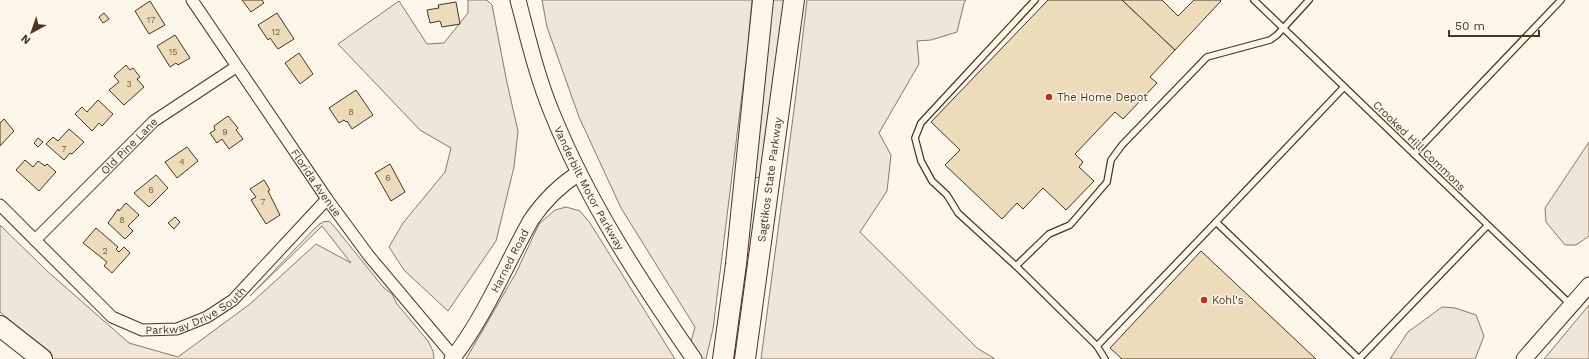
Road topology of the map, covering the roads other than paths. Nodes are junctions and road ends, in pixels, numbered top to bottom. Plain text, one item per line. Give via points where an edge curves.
1 (192, 0) edge
2 (518, 0) edge
3 (763, 0) edge
4 (794, 0) edge
5 (1035, 0) edge
6 (1254, 0) edge
7 (1308, 0) edge
8 (1561, 0) edge
9 (1283, 28) junction
10 (236, 67) junction
11 (1344, 87) junction
12 (1414, 154) junction
13 (579, 173) junction
14 (327, 199) junction
15 (0, 205) edge
16 (1216, 222) junction
17 (1487, 226) junction
18 (35, 240) junction
19 (1016, 266) junction
20 (1589, 285) edge
21 (755, 295) junction
22 (1571, 306) junction
23 (0, 326) edge
24 (0, 333) edge
25 (1097, 346) junction
26 (723, 357) edge
27 (453, 358) edge
28 (28, 359) edge
29 (42, 359) edge
30 (694, 359) edge
31 (745, 359) edge
32 (755, 359) edge
33 (1105, 359) edge
34 (1359, 359) edge
35 (1524, 359) edge

1 - 10 street, Florida Avenue
2 - 13 main road, Vanderbilt Motor Parkway via 544,92
3 - 26 highway via 736,264
4 - 21 highway, Sagtikos State Parkway
5 - 19 lane via 921,124 915,138 921,161 932,181 946,195 958,213
6 - 9 lane, Crooked Hill Commons
7 - 9 lane
8 - 12 lane
9 - 11 lane, Crooked Hill Commons
9 - 19 lane via 1270,40 1207,57 1122,145 1111,160 1107,182 1070,225 1049,234
10 - 14 street, Florida Avenue
10 - 18 street, Old Pine Lane via 154,121
11 - 12 lane, Crooked Hill Commons
11 - 16 lane
12 - 17 lane, Crooked Hill Commons
13 - 27 main road, Harned Road via 553,194 531,220 484,310
13 - 30 main road, Vanderbilt Motor Parkway via 621,249
14 - 18 street, Parkway Drive South via 232,300 207,317 177,329 142,330 112,317
14 - 27 street, Florida Avenue via 369,256
15 - 18 street, Parkway Drive South
16 - 25 lane
16 - 34 lane
17 - 22 lane, Crooked Hill Commons
17 - 34 lane
19 - 25 lane
20 - 22 main road
21 - 31 highway, Sagtikos State Parkway
21 - 32 highway
22 - 35 main road
23 - 29 highway
24 - 28 highway
25 - 33 lane

